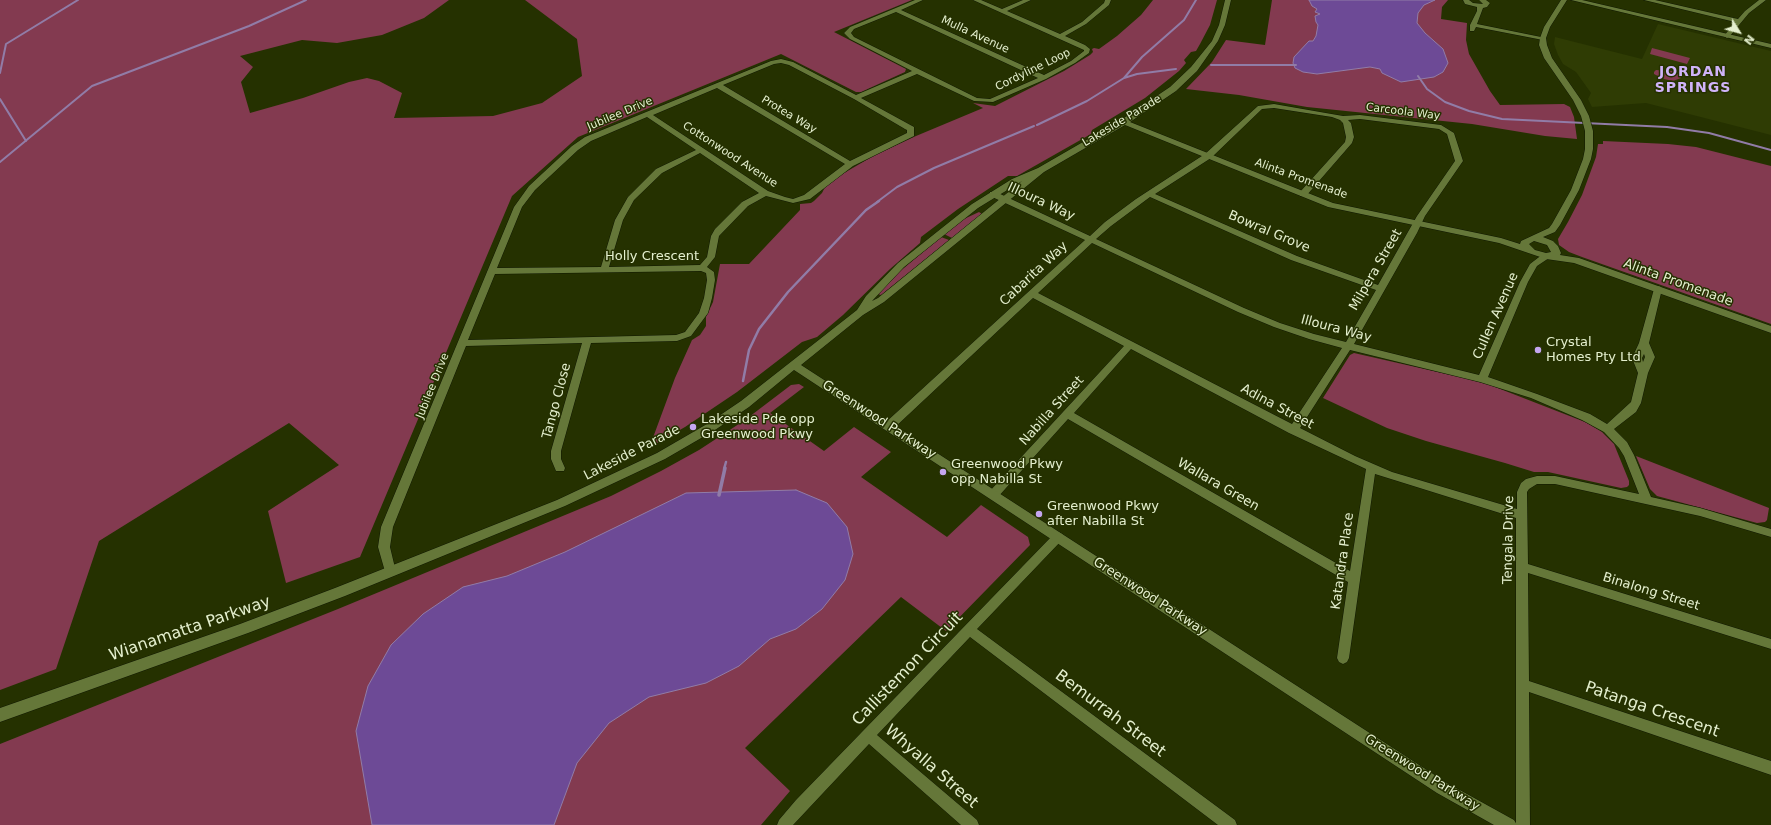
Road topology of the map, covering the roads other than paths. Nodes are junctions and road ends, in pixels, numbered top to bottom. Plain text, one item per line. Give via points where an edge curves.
1 (920, 0) edge
2 (976, 0) edge
3 (1028, 0) edge
4 (1108, 0) edge
5 (1228, 0) edge
6 (1466, 0) edge
7 (1564, 0) edge
8 (1574, 0) edge
9 (1652, 0) edge
10 (1762, 0) edge
11 (1481, 3) edge
12 (897, 10) junction
13 (1002, 11) junction
14 (1738, 21) junction
15 (1060, 36) junction
16 (1727, 36) junction
17 (1543, 38) junction
18 (1771, 46) edge
19 (917, 71) junction
20 (1044, 78) junction
21 (717, 85) junction
22 (856, 98) junction
23 (647, 114) junction
24 (1343, 118) junction
25 (1124, 122) junction
26 (701, 150) junction
27 (1208, 156) junction
28 (850, 164) junction
29 (1041, 170) junction
30 (765, 193) junction
31 (993, 194) junction
32 (1149, 194) junction
33 (1303, 194) junction
34 (1005, 199) junction
35 (1417, 224) junction
36 (1552, 230) junction
37 (1091, 239) junction
38 (1530, 239) junction
39 (1501, 241) junction
40 (1530, 251) junction
41 (1551, 251) junction
42 (1534, 264) junction
43 (702, 268) junction
44 (604, 270) junction
45 (491, 271) junction
46 (1380, 289) junction
47 (1658, 289) junction
48 (1032, 294) junction
49 (860, 313) junction
50 (1771, 330) edge
51 (587, 341) junction
52 (463, 342) junction
53 (1130, 345) junction
54 (1348, 346) junction
55 (794, 365) junction
56 (1482, 379) junction
57 (1067, 414) junction
58 (889, 426) junction
59 (1608, 429) junction
60 (1293, 430) junction
61 (560, 468) dead end
62 (1371, 468) junction
63 (993, 495) junction
64 (1646, 499) junction
65 (1522, 515) junction
66 (1771, 533) edge
67 (1058, 537) junction
68 (1523, 567) junction
69 (390, 572) junction
70 (1355, 580) junction
71 (969, 630) junction
72 (1771, 644) edge
73 (1343, 658) dead end
74 (1522, 684) junction
75 (0, 715) edge
76 (868, 735) junction
77 (1771, 768) edge
78 (784, 825) edge
79 (972, 825) edge
80 (1230, 825) edge
81 (1509, 825) edge
82 (1523, 825) edge

1 - 12 street
2 - 13 street, Cordyline Loop
3 - 13 street
4 - 15 street via 1107,4 1084,23
5 - 25 street, Lakeside Parade via 1219,32 1201,60 1164,96
6 - 11 street via 1469,4
7 - 17 street
8 - 16 street
9 - 14 street
10 - 14 street
11 - 17 street via 1472,28
12 - 19 street via 852,28 847,33 849,37
12 - 20 street, Mulla Avenue
13 - 15 street, Cordyline Loop
14 - 16 street
15 - 20 street, Cordyline Loop via 1083,46 1087,52
16 - 18 street
17 - 36 street via 1548,58 1577,100 1589,131 1589,150 1584,168 1567,207
19 - 20 street, Cordyline Loop via 976,100 986,102
19 - 22 street
21 - 22 street, Jubilee Drive via 770,63 784,61
21 - 23 street, Jubilee Drive
21 - 28 street, Protea Way
22 - 28 street, Cottonwood Avenue via 908,127 911,132 908,136
23 - 26 street, Cottonwood Avenue
23 - 45 street, Jubilee Drive via 581,144 532,188 518,207
24 - 27 street, Cabarita Way via 1263,106
24 - 33 street via 1347,123 1350,138 1348,143
24 - 35 street, Carcoola Way via 1360,117 1432,125 1450,133 1458,162
25 - 27 street, Alinta Promenade
25 - 29 street, Lakeside Parade
26 - 30 street, Cottonwood Avenue
26 - 44 street via 659,171 630,198 619,220
27 - 32 street, Cabarita Way
27 - 33 street, Alinta Promenade
28 - 30 street, Cottonwood Avenue via 803,199 788,201
29 - 31 street, Lakeside Parade
29 - 34 street, Lakeside Parade
30 - 43 street via 745,204 718,231 711,257
31 - 34 street, Illoura Way
31 - 49 street, Lakeside Parade via 914,253 869,298
32 - 37 street, Cabarita Way
32 - 46 street, Bowral Grove via 1294,258
33 - 35 street, Alinta Promenade via 1341,208
34 - 37 street, Illoura Way
34 - 49 street, Lakeside Parade via 880,300
35 - 39 street, Alinta Promenade
35 - 46 street, Milpera Street
36 - 38 street
36 - 41 street
37 - 48 street, Cabarita Way
37 - 54 street, Illoura Way via 1263,320
38 - 39 street, Alinta Promenade
38 - 40 street via 1525,241 1524,245
38 - 41 street via 1546,241
39 - 40 street, Alinta Promenade
40 - 41 street, Alinta Promenade
40 - 42 street, Cullen Avenue
41 - 42 street, Cullen Avenue
41 - 47 street, Alinta Promenade
42 - 56 street, Cullen Avenue via 1519,292
43 - 44 street, Holly Crescent
43 - 51 street, Holly Crescent via 710,272 711,276 708,298 703,313 688,334 672,339
44 - 45 street, Holly Crescent
45 - 52 street, Jubilee Drive
46 - 54 street, Milpera Street
47 - 50 street, Alinta Promenade
47 - 59 street via 1644,343 1650,358 1636,403
48 - 53 street, Adina Street
48 - 58 street, Cabarita Way
49 - 55 street, Lakeside Parade
51 - 52 street, Holly Crescent
51 - 61 street, Tango Close via 556,451
52 - 69 street, Jubilee Drive via 385,533 384,547
53 - 57 street, Nabilla Street
53 - 60 street, Adina Street
54 - 56 street, Illoura Way
54 - 60 street, Milpera Street
55 - 58 street, Greenwood Parkway
55 - 69 street, Lakeside Parade via 711,427 631,472
56 - 59 street, Illoura Way via 1565,408
57 - 63 street, Nabilla Street
57 - 70 street, Wallara Green
58 - 63 street, Greenwood Parkway
59 - 64 street, Illoura Way via 1629,455
60 - 62 street, Adina Street
62 - 65 street, Adina Street via 1412,483
62 - 70 street, Katandra Place
63 - 67 street, Greenwood Parkway
64 - 65 street, Tengala Drive via 1555,480 1537,480 1530,482 1522,492
64 - 66 street, Tengala Drive via 1720,517
65 - 68 street, Tengala Drive
67 - 71 street, Callistemon Circuit
67 - 81 street, Greenwood Parkway via 1442,788
68 - 72 street, Binalong Street
68 - 74 street, Tengala Drive
69 - 75 street, Wianamatta Parkway via 278,616
70 - 73 street, Katandra Place
71 - 76 street, Callistemon Circuit
71 - 80 street, Bemurrah Street
74 - 77 street, Patanga Crescent
74 - 82 street, Tengala Drive
76 - 78 street, Callistemon Circuit
76 - 79 street, Whyalla Street

